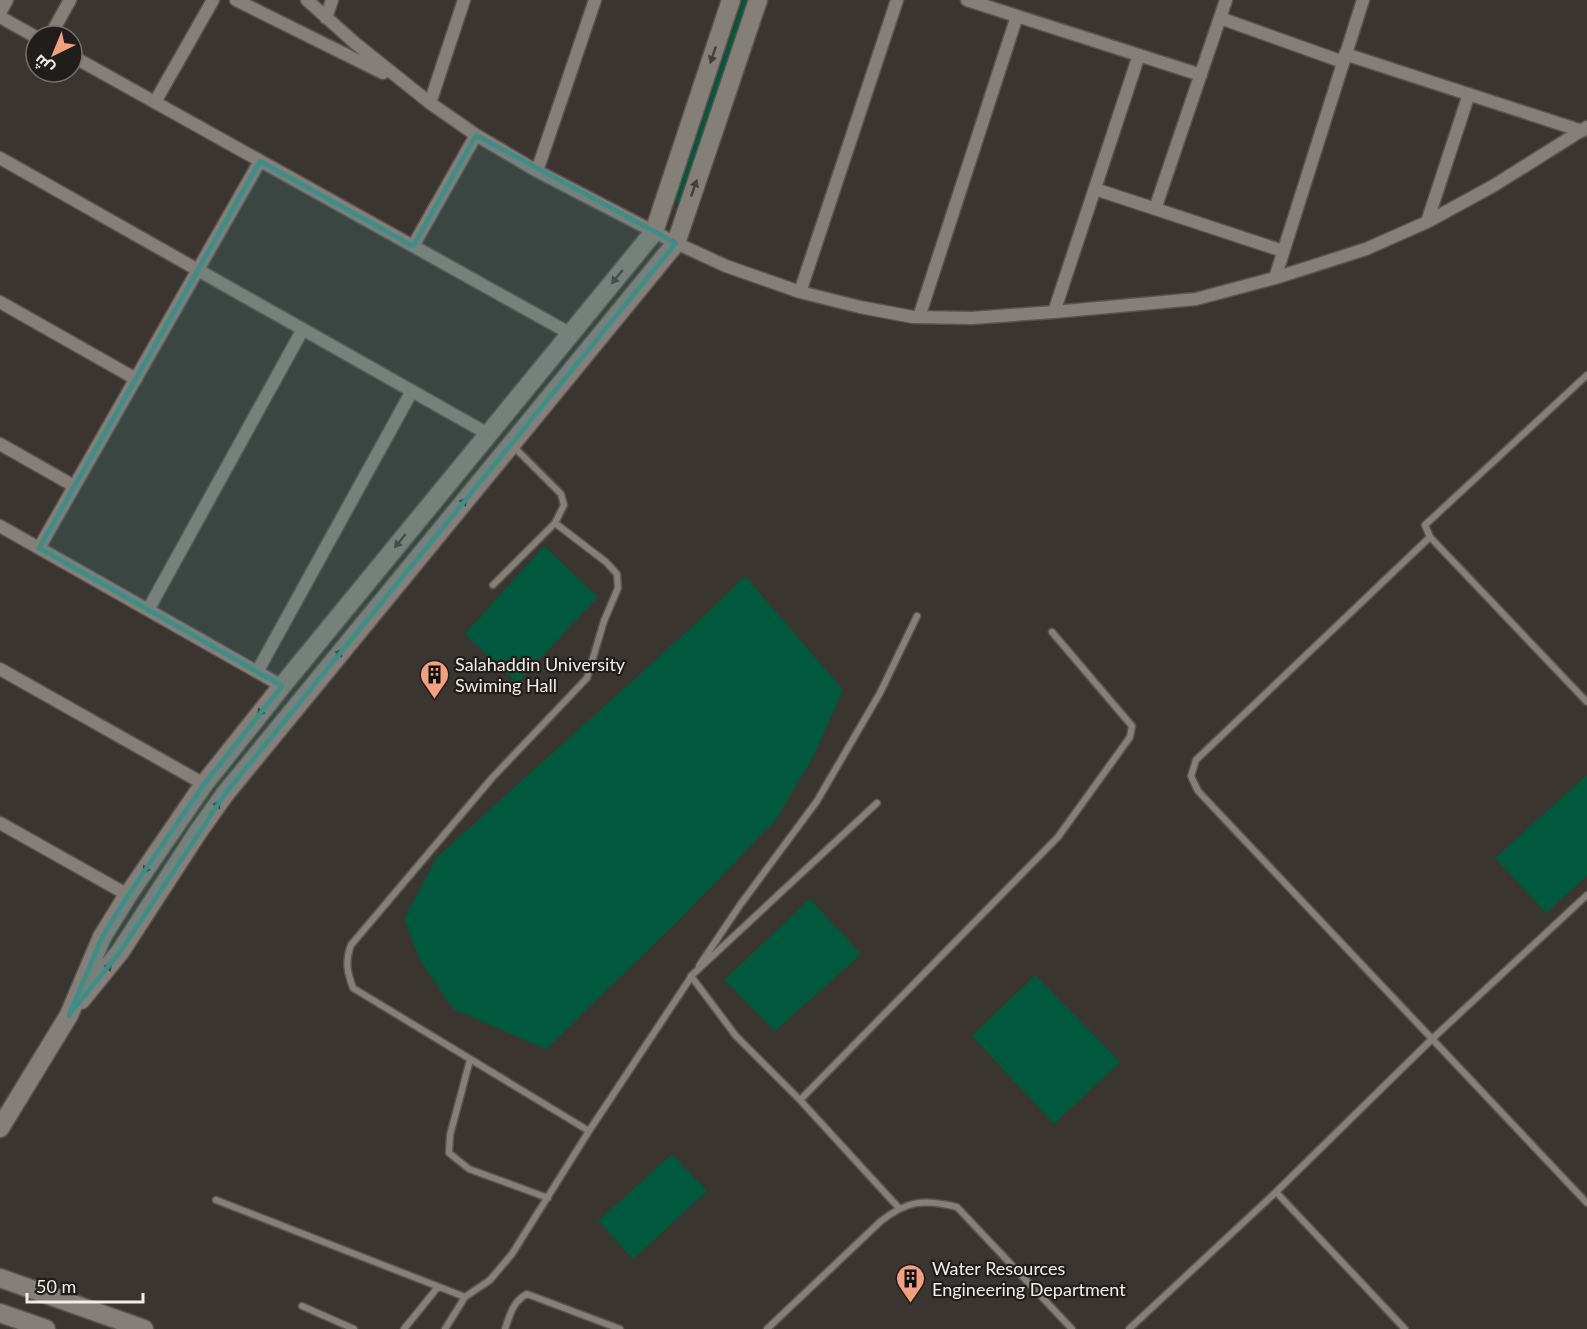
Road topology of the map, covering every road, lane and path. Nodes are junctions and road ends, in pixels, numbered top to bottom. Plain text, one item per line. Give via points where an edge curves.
1 (7, 0) edge
2 (70, 0) edge
3 (213, 0) edge
4 (236, 0) edge
5 (308, 0) edge
6 (332, 0) edge
7 (464, 0) edge
8 (595, 0) edge
9 (731, 0) edge
10 (758, 0) edge
11 (897, 0) edge
12 (967, 0) edge
13 (1226, 0) edge
14 (1363, 0) edge
15 (0, 15) edge
16 (1017, 16) junction
17 (326, 18) junction
18 (1220, 18) junction
19 (57, 24) edge
20 (24, 30) edge
21 (1139, 55) junction
22 (1344, 58) junction
23 (84, 63) edge
24 (1201, 75) junction
25 (404, 83) junction
26 (1469, 94) junction
27 (156, 102) junction
28 (430, 104) junction
29 (1585, 129) edge
30 (476, 135) junction
31 (0, 158) edge
32 (260, 161) junction
33 (537, 171) junction
34 (1095, 189) junction
35 (1155, 209) junction
36 (1427, 222) junction
37 (654, 232) junction
38 (676, 243) junction
39 (413, 246) junction
40 (1283, 251) junction
41 (198, 270) junction
42 (1275, 278) junction
43 (800, 292) junction
44 (0, 302) edge
45 (1054, 312) junction
46 (919, 317) junction
47 (303, 329) junction
48 (571, 334) junction
49 (1587, 375) edge
50 (136, 379) junction
51 (412, 391) junction
52 (488, 434) junction
53 (0, 444) edge
54 (511, 444) junction
55 (75, 486) junction
56 (555, 522) junction
57 (0, 526) edge
58 (1430, 537) junction
59 (39, 548) junction
60 (493, 585) dead end
61 (352, 600) junction
62 (148, 610) junction
63 (370, 616) junction
64 (917, 616) dead end
65 (1052, 632) dead end
66 (0, 669) edge
67 (257, 672) junction
68 (282, 686) junction
69 (1587, 702) edge
70 (204, 784) junction
71 (877, 803) dead end
72 (0, 823) edge
73 (128, 895) junction
74 (1587, 895) edge
75 (692, 976) junction
76 (69, 1015) junction
77 (1432, 1039) junction
78 (470, 1060) junction
79 (800, 1100) junction
80 (0, 1128) edge
81 (589, 1131) junction
82 (1276, 1192) junction
83 (548, 1198) junction
84 (216, 1200) dead end
85 (1587, 1203) edge
86 (898, 1207) junction
87 (0, 1278) edge
88 (438, 1287) junction
89 (465, 1298) junction
90 (302, 1306) dead end
91 (4, 1320) edge
92 (42, 1328) edge
93 (144, 1329) edge
94 (354, 1329) edge
95 (404, 1329) edge
96 (445, 1329) edge
97 (504, 1329) edge
98 (620, 1329) edge
99 (766, 1329) edge
100 (1072, 1329) edge
101 (1130, 1329) edge
102 (1405, 1329) edge

1 - 15 street
2 - 19 street
3 - 27 street
4 - 25 street
5 - 17 street
6 - 17 street
7 - 28 street
8 - 33 street
9 -> 37 street
38 -> 10 street
11 - 43 street
12 - 16 street
13 - 18 street
14 - 22 street
15 - 20 street
16 - 21 street
16 - 46 street
17 - 25 street
18 - 22 street
18 - 24 street
21 - 24 street
21 - 34 street
22 - 26 street
22 - 40 street
23 - 27 street
24 - 35 street
25 - 28 street
26 - 29 street
26 - 36 street
27 - 32 street
28 - 30 street
29 - 36 street
30 - 33 street
30 - 39 street
31 - 41 street
32 - 39 street
32 - 41 street
33 - 37 street
34 - 35 street
34 - 45 street
35 - 40 street
36 - 42 street via 1366,249
37 - 38 street
37 -> 48 street
38 - 43 street via 726,266
38 - 54 street
39 - 48 street
40 - 42 street
41 - 47 street
41 - 50 street
42 - 45 street via 1196,299
43 - 46 street via 860,308
44 - 50 street
45 - 46 street
47 - 51 street
47 - 62 street
48 - 52 street
49 - 58 lane via 1425,525
50 - 55 street
51 - 52 street
51 - 67 street
52 -> 61 street
53 - 55 street
54 - 56 lane via 561,494 564,505
63 -> 54 street
55 - 59 street
56 - 60 lane
56 - 78 lane via 617,574 618,588 587,678 492,778 351,945 346,958 353,988
57 - 59 street
58 - 69 lane
58 - 77 lane via 1196,760 1191,776 1198,791
59 - 62 street
61 - 63 street
61 - 68 street
62 - 67 street
76 -> 63 street via 120,952 225,794
64 - 75 lane via 880,693 817,801
65 - 79 lane via 1132,726 1130,737 1058,837
66 - 70 street
67 - 68 street
68 -> 70 street
70 -> 73 street
71 - 75 lane
72 - 73 street
73 - 76 street via 102,937
74 - 77 lane
75 - 79 lane via 736,1036
75 - 81 lane
76 - 80 street
77 - 82 lane
77 - 85 lane
78 - 81 lane
78 - 83 lane via 449,1153 469,1169
79 - 86 lane
81 - 83 lane
82 - 101 lane
82 - 102 lane
83 - 89 lane via 512,1254 490,1280
84 - 88 lane
86 - 99 lane
86 - 100 lane via 935,1201 957,1207
87 - 93 street
88 - 89 lane
88 - 95 lane
89 - 96 lane
90 - 94 lane
91 - 92 street
97 - 98 lane via 513,1307 527,1294

